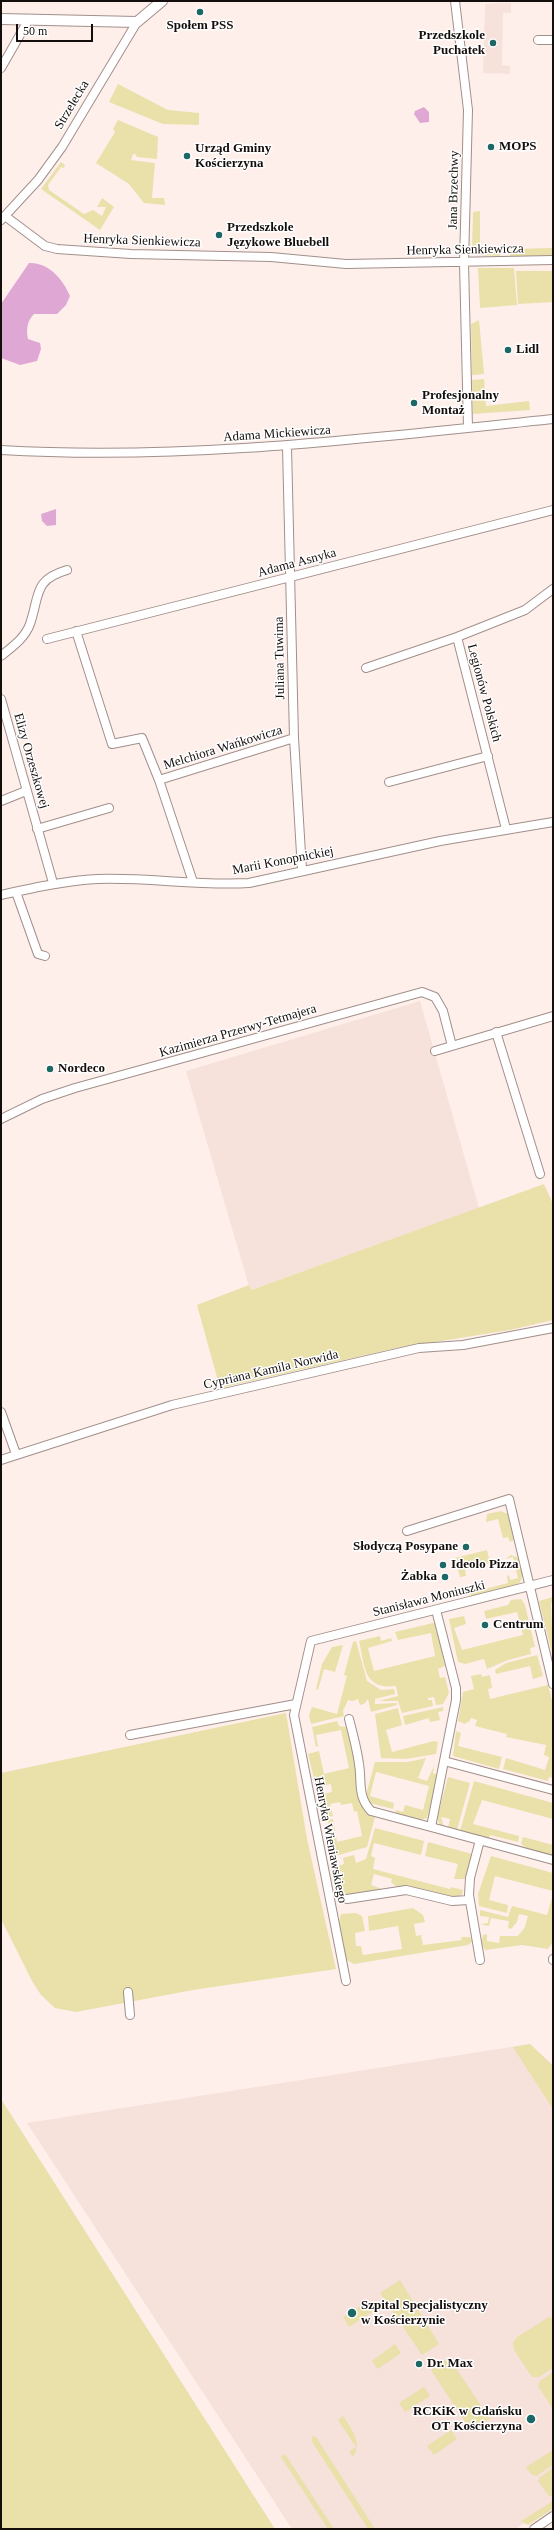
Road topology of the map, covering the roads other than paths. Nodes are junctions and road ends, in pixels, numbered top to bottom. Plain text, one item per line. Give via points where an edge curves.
1 (162, 1) edge
2 (455, 1) edge
3 (1, 18) edge
4 (29, 19) junction
5 (137, 22) junction
6 (538, 40) dead end
7 (553, 40) edge
8 (1, 68) edge
9 (3, 218) edge
10 (553, 260) edge
11 (464, 263) junction
12 (553, 419) edge
13 (468, 428) junction
14 (287, 446) junction
15 (1, 450) edge
16 (553, 510) edge
17 (67, 570) dead end
18 (290, 578) junction
19 (553, 589) edge
20 (76, 631) junction
21 (457, 637) junction
22 (47, 638) dead end
23 (1, 656) edge
24 (366, 668) dead end
25 (1, 700) edge
26 (294, 738) junction
27 (488, 756) junction
28 (159, 780) junction
29 (389, 782) dead end
30 (26, 791) junction
31 (1, 801) edge
32 (109, 808) dead end
33 (553, 822) edge
34 (37, 829) junction
35 (506, 830) junction
36 (302, 870) junction
37 (194, 882) junction
38 (53, 883) junction
39 (16, 892) junction
40 (1, 895) edge
41 (45, 956) dead end
42 (553, 1016) edge
43 (496, 1032) junction
44 (452, 1046) junction
45 (435, 1051) dead end
46 (1, 1119) edge
47 (540, 1174) dead end
48 (553, 1328) edge
49 (1, 1412) edge
50 (16, 1454) junction
51 (1, 1460) edge
52 (408, 1531) dead end
53 (553, 1580) edge
54 (530, 1586) junction
55 (436, 1610) junction
56 (311, 1641) joint
57 (553, 1684) edge
58 (296, 1704) junction
59 (349, 1719) dead end
60 (130, 1735) dead end
61 (444, 1761) junction
62 (553, 1790) edge
63 (430, 1827) junction
64 (480, 1840) junction
65 (553, 1860) edge
66 (347, 1899) dead end
67 (469, 1900) junction
68 (480, 1960) dead end
69 (346, 1981) dead end
70 (128, 1992) dead end
71 (130, 2015) dead end
72 (553, 2516) edge
73 (534, 2529) edge

1 - 5 street, Strzelecka
2 - 11 street, Jana Brzechwy via 468,110
3 - 4 street
4 - 5 street
4 - 8 street
5 - 9 street, Strzelecka via 62,147 38,180
6 - 7 street
9 - 11 street, Henryka Sienkiewicza via 45,246 57,249 131,254 271,257 346,264
10 - 11 street, Henryka Sienkiewicza
11 - 13 street, Jana Brzechwy
12 - 13 street, Adama Mickiewicza
13 - 14 street, Adama Mickiewicza
14 - 15 street, Adama Mickiewicza via 108,453
14 - 18 street, Juliana Tuwima
16 - 18 street, Adama Asnyka
17 - 23 street via 50,575 38,592 29,625 20,639
18 - 20 street, Adama Asnyka
18 - 26 street, Juliana Tuwima
19 - 21 street, Legionów Polskich via 525,610
20 - 22 street, Adama Asnyka
20 - 28 street, Melchiora Wańkowicza via 112,744 142,738
21 - 24 street, Legionów Polskich
21 - 27 street, Legionów Polskich
25 - 30 street, Elizy Orzeszkowej
26 - 28 street, Melchiora Wańkowicza
26 - 36 street, Juliana Tuwima
27 - 29 street, Legionów Polskich
27 - 35 street, Legionów Polskich
28 - 37 street, Melchiora Wańkowicza
30 - 31 street
30 - 34 street, Elizy Orzeszkowej
32 - 34 street, Elizy Orzeszkowej
33 - 35 street, Marii Konopnickiej
34 - 38 street, Elizy Orzeszkowej
35 - 36 street, Marii Konopnickiej
36 - 37 street, Marii Konopnickiej via 249,883
37 - 38 street, Marii Konopnickiej via 98,879
38 - 39 street, Marii Konopnickiej
39 - 40 street, Marii Konopnickiej
39 - 41 street via 38,954
42 - 43 street
43 - 44 street
43 - 47 street
44 - 45 street
44 - 46 street, Kazimierza Przerwy-Tetmajera via 443,1012 435,997 422,992 75,1088 42,1099
48 - 50 street, Cypriana Kamila Norwida via 463,1345 419,1348 172,1405
49 - 50 street
50 - 51 street, Cypriana Kamila Norwida
52 - 54 street via 509,1499
53 - 54 street, Stanisława Moniuszki
54 - 55 street, Stanisława Moniuszki
54 - 57 street
55 - 56 street, Stanisława Moniuszki
55 - 61 street via 456,1688
56 - 58 street, Henryka Wieniawskiego
58 - 60 street
58 - 69 street, Henryka Wieniawskiego via 294,1715
59 - 63 street via 360,1765 360,1795 365,1805 371,1811
61 - 62 street
61 - 63 street
63 - 64 street
64 - 65 street
64 - 67 street via 470,1878
66 - 67 street via 406,1890 452,1901
67 - 68 street
70 - 71 street
72 - 73 street

